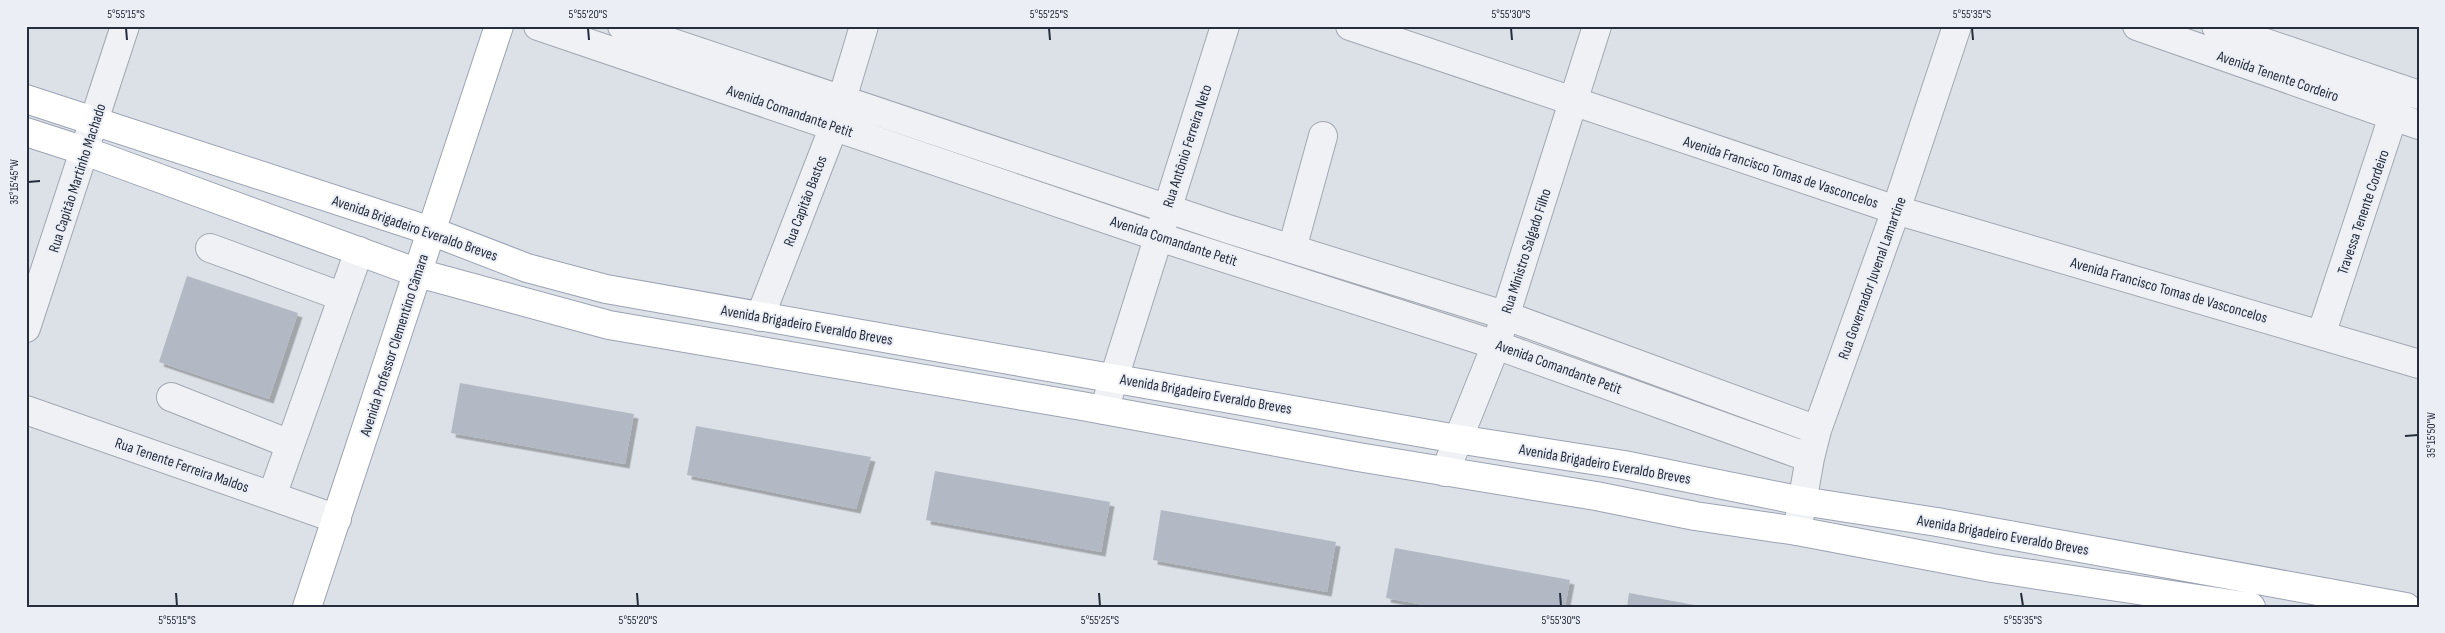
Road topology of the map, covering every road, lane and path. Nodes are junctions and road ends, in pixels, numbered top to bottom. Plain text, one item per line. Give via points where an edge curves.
1 (125, 26) edge
2 (499, 26) edge
3 (538, 26) edge
4 (622, 26) edge
5 (864, 26) edge
6 (1225, 26) edge
7 (1350, 26) edge
8 (1597, 26) edge
9 (1957, 26) edge
10 (2137, 26) edge
11 (2216, 26) edge
12 (2411, 92) edge
13 (26, 99) edge
14 (843, 99) junction
15 (1574, 103) junction
16 (2407, 121) edge
17 (95, 122) junction
18 (834, 126) junction
19 (26, 132) edge
20 (1323, 136) dead end
21 (989, 148) junction
22 (85, 151) junction
23 (980, 176) junction
24 (1168, 208) junction
25 (1896, 210) junction
26 (431, 231) junction
27 (1159, 237) junction
28 (210, 248) dead end
29 (1292, 249) junction
30 (359, 251) junction
31 (418, 273) junction
32 (343, 297) junction
33 (1504, 315) junction
34 (760, 318) junction
35 (26, 328) edge
36 (2322, 334) junction
37 (1496, 345) junction
38 (2419, 364) edge
39 (1115, 378) junction
40 (171, 397) dead end
41 (26, 410) edge
42 (1104, 410) junction
43 (1817, 430) junction
44 (1458, 439) junction
45 (290, 444) junction
46 (1810, 458) junction
47 (1445, 472) junction
48 (272, 496) junction
49 (1802, 501) junction
50 (337, 519) junction
51 (1797, 532) junction
52 (2419, 597) edge
53 (307, 607) edge
54 (2251, 607) edge
55 (2406, 607) edge
56 (2417, 607) edge

1 - 17 street, Rua Capitão Martinho Machado
2 - 26 main road, Avenida Professor Clementino Câmara
3 - 18 street, Avenida Comandante Petit
4 - 14 street, Avenida Comandante Petit
5 - 14 street, Rua Capitão Bastos
6 - 24 street, Rua Antônio Ferreira Neto
7 - 15 street, Avenida Francisco Tomas de Vasconcelos
8 - 15 street, Rua Ministro Salgado Filho
9 - 25 street, Rua Governador Juvenal Lamartine
10 - 16 street, Avenida Tenente Cordeiro
11 - 12 street, Avenida Tenente Cordeiro
12 - 16 street, Travessa Tenente Cordeiro
13 - 17 main road, Avenida Brigadeiro Everaldo Breves
14 - 18 street, Rua Capitão Bastos
14 - 21 street, Avenida Comandante Petit
15 - 25 street, Avenida Francisco Tomas de Vasconcelos
15 - 33 street, Rua Ministro Salgado Filho
16 - 36 street, Travessa Tenente Cordeiro
17 - 22 street, Rua Capitão Martinho Machado
17 - 26 main road, Avenida Brigadeiro Everaldo Breves
18 - 23 street, Avenida Comandante Petit
18 - 34 street, Rua Capitão Bastos
19 - 22 main road
20 - 29 street
21 - 23 street
21 - 24 street, Avenida Comandante Petit
22 - 30 main road
22 - 35 street, Rua Capitão Martinho Machado
23 - 27 street, Avenida Comandante Petit
24 - 27 street, Rua Antônio Ferreira Neto
24 - 29 street, Avenida Comandante Petit
25 - 36 street, Avenida Francisco Tomas de Vasconcelos
25 - 43 street, Rua Governador Juvenal Lamartine
26 - 31 main road, Avenida Professor Clementino Câmara
26 - 34 main road, Avenida Brigadeiro Everaldo Breves via 527,268 606,289
27 - 37 street, Avenida Comandante Petit
27 - 39 street, Rua Antônio Ferreira Neto
28 - 32 street
29 - 33 street, Avenida Comandante Petit
30 - 31 main road
30 - 32 street
31 - 42 main road via 609,325
31 - 50 main road, Avenida Professor Clementino Câmara
32 - 45 street
33 - 37 street, Rua Ministro Salgado Filho
33 - 43 street, Avenida Comandante Petit
34 - 39 main road, Avenida Brigadeiro Everaldo Breves
36 - 38 street, Avenida Francisco Tomas de Vasconcelos
37 - 44 street, Rua Ministro Salgado Filho
37 - 46 street, Avenida Comandante Petit
39 - 42 street, Rua Antônio Ferreira Neto
39 - 44 main road, Avenida Brigadeiro Everaldo Breves
40 - 45 street
41 - 48 street, Rua Tenente Ferreira Maldos
42 - 47 main road
43 - 46 street, Rua Governador Juvenal Lamartine
44 - 47 street, Rua Ministro Salgado Filho
44 - 49 main road, Avenida Brigadeiro Everaldo Breves via 1624,466
45 - 48 street
46 - 49 street, Rua Governador Juvenal Lamartine
47 - 51 main road
48 - 50 street, Rua Tenente Ferreira Maldos
49 - 51 street, Rua Governador Juvenal Lamartine
49 - 55 main road, Avenida Brigadeiro Everaldo Breves via 1937,522
50 - 53 main road, Avenida Professor Clementino Câmara
51 - 54 main road via 1992,568
52 - 56 street

